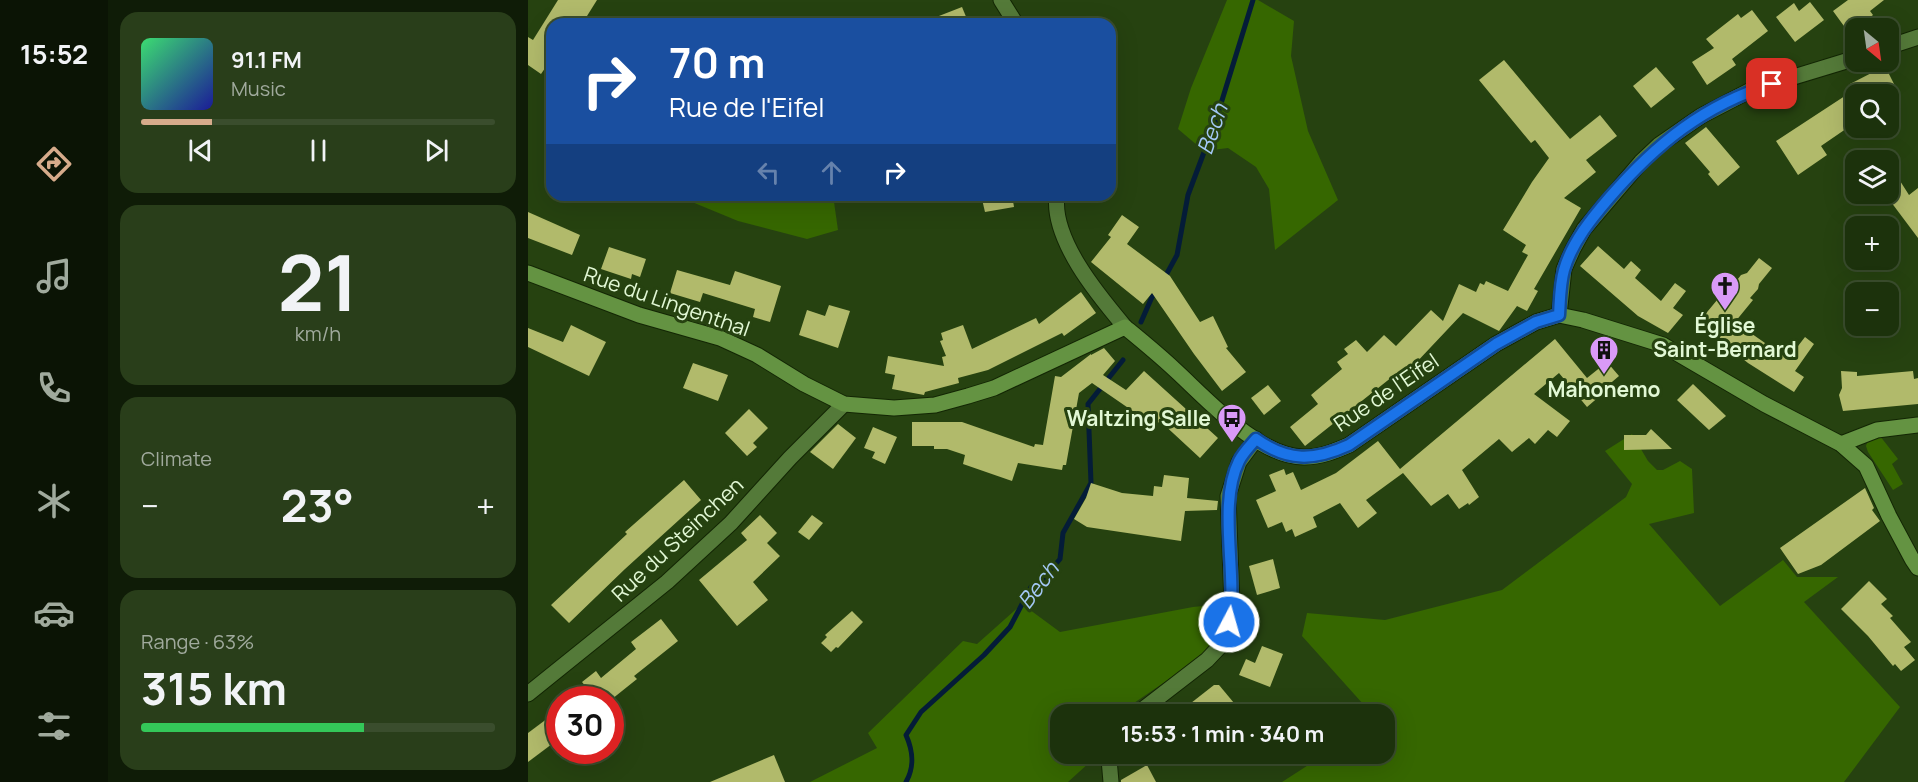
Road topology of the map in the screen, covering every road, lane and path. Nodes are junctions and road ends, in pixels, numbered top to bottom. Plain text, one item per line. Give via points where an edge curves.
1 (1001, 0) edge
2 (1012, 18) edge
3 (1918, 37) edge
4 (1899, 44) edge
5 (1845, 61) edge
6 (1056, 201) edge
7 (528, 273) edge
8 (1559, 315) junction
9 (1125, 327) junction
10 (844, 404) junction
11 (1918, 425) edge
12 (1256, 439) junction
13 (1841, 444) junction
14 (1918, 568) edge
15 (528, 694) edge
16 (1150, 704) edge
17 (1109, 764) edge
18 (1111, 782) edge

1 - 2 street
3 - 4 street
5 - 8 street via 1751,90 1701,116 1659,145 1584,229 1564,269
6 - 9 street via 1063,235 1095,290
7 - 10 street, Rue du Lingenthal via 639,315 720,338
8 - 12 street, Rue de l'Eifel via 1536,322 1496,344 1332,453 1304,458 1284,454
8 - 13 street via 1596,322 1663,345
9 - 10 street, Rue du Lingenthal via 969,396 934,405 894,408
9 - 12 street, Rue de l'Eifel via 1237,427
10 - 15 street, Rue du Steinchen via 731,523 667,582
11 - 13 street via 1877,430
12 - 16 street via 1239,462 1228,496 1232,604 1226,641
13 - 14 street via 1866,466
17 - 18 street

